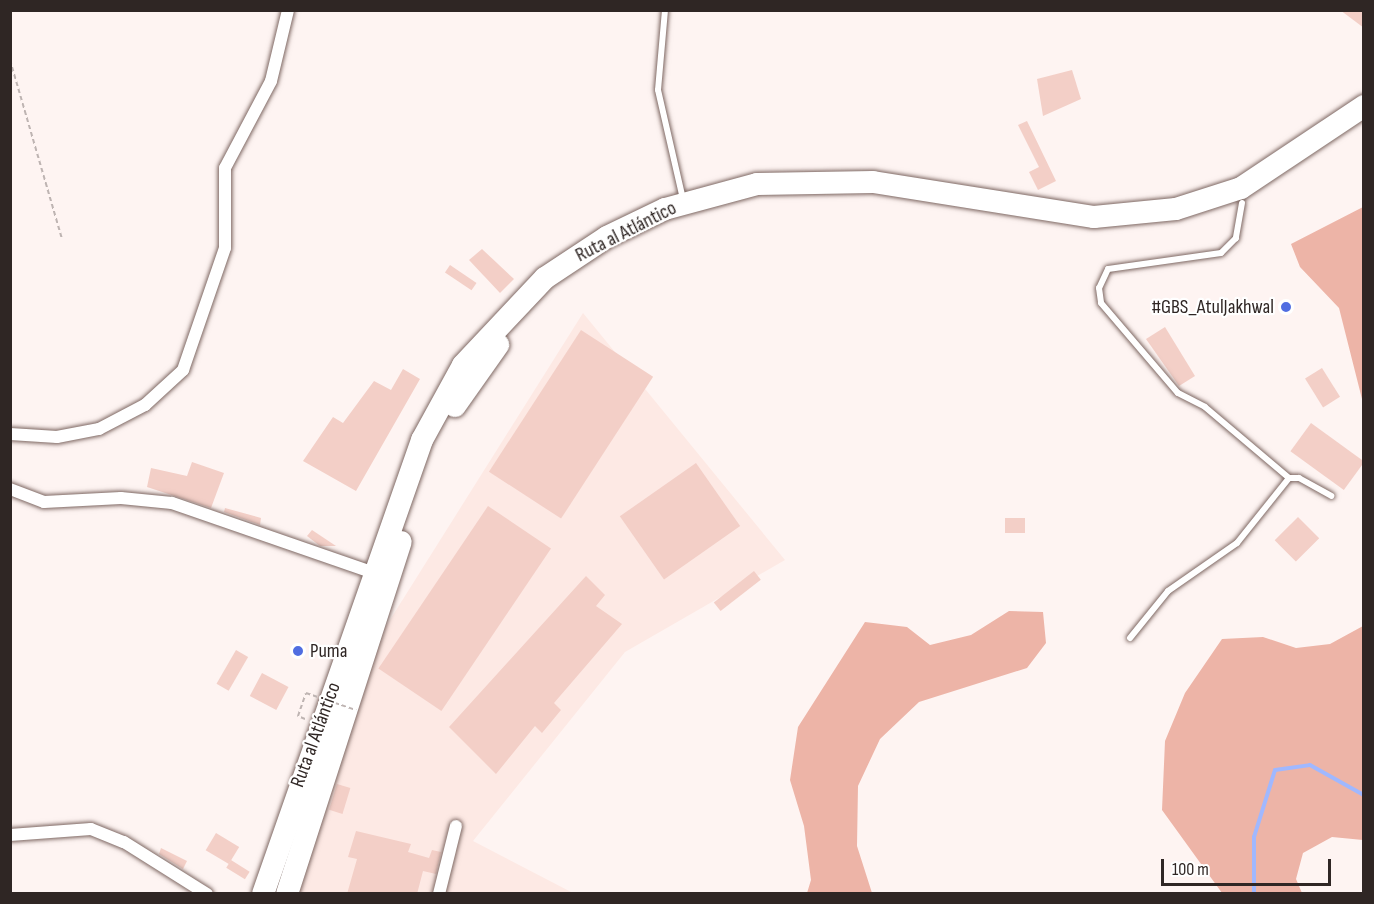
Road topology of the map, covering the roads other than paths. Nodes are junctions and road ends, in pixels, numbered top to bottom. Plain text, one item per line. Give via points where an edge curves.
1 (288, 10) edge
2 (665, 10) edge
3 (1364, 106) edge
4 (1364, 123) edge
5 (684, 202) junction
6 (1242, 203) junction
7 (10, 434) edge
8 (1289, 478) junction
9 (10, 489) edge
10 (1331, 496) dead end
11 (374, 573) junction
12 (1130, 638) dead end
13 (320, 724) junction
14 (456, 826) dead end
15 (307, 829) junction
16 (10, 835) edge
17 (207, 894) edge
18 (263, 894) edge
19 (287, 894) edge
20 (440, 894) edge

1 - 7 street via 271,81 225,168 225,248 183,370 146,405 99,429 57,437
2 - 5 lane via 659,101
3 - 5 highway, Ruta al Atlántico via 1241,188 1155,213 1065,214 873,182 819,179 757,184
4 - 6 highway, Ruta al Atlántico via 1281,183
5 - 11 highway, Ruta al Atlántico via 571,260 492,329 463,365 427,430
6 - 8 lane via 1236,238 1221,253 1108,269 1099,288 1101,303 1178,393 1205,407
6 - 15 highway, Ruta al Atlántico via 1157,227 1088,231 872,197 792,195 696,214 580,271 503,339 435,445
8 - 10 lane via 1299,478
8 - 12 lane via 1237,543 1168,591
9 - 11 street via 44,501 172,503
11 - 13 highway, Ruta al Atlántico
13 - 15 highway via 328,718 335,726 310,799
13 - 18 highway, Ruta al Atlántico
14 - 20 street
15 - 19 highway, Ruta al Atlántico
16 - 17 street via 91,829 124,842

